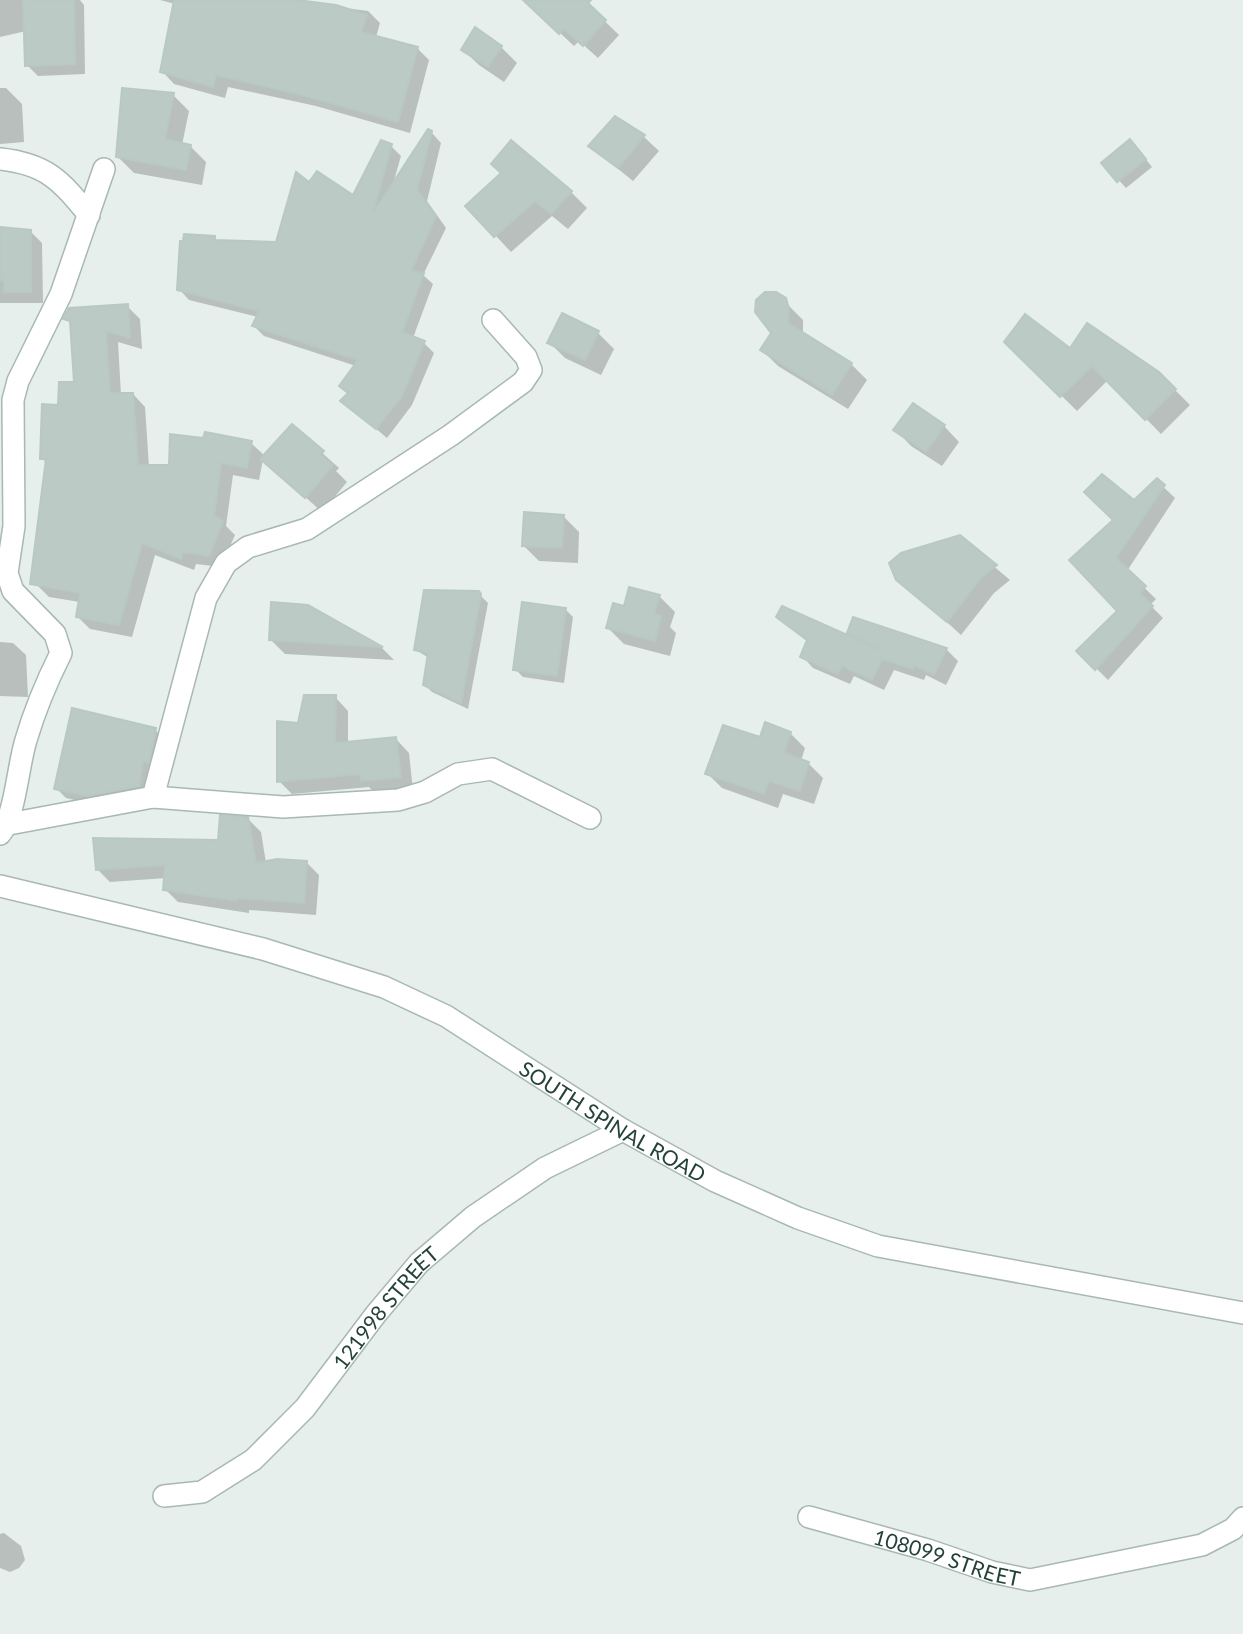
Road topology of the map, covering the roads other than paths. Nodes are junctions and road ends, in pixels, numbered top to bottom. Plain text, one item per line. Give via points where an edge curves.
1 (0, 159) edge
2 (104, 169) dead end
3 (89, 215) junction
4 (494, 320) dead end
5 (153, 797) junction
6 (590, 818) dead end
7 (5, 829) edge
8 (0, 886) edge
9 (623, 1130) junction
10 (1243, 1313) edge
11 (164, 1496) dead end
12 (809, 1517) dead end
13 (1243, 1518) edge

1 - 3 street via 22,161 60,180
2 - 3 street
3 - 7 street via 61,294 13,400 14,526 7,573 13,591 55,634 61,653 26,742
4 - 5 street via 526,357 531,370 523,382 307,529 248,547 226,564 206,598
5 - 6 street via 283,807 398,800 458,774 492,769
5 - 7 street
8 - 9 street, SOUTH SPINAL ROAD via 263,950 384,987 446,1016
9 - 10 street, SOUTH SPINAL ROAD via 715,1181 878,1246
9 - 11 street, 121998 STREET via 545,1168 473,1217 419,1263 305,1408 253,1460 202,1492
12 - 13 street, 108099 STREET via 1030,1580 1202,1545 1233,1529

